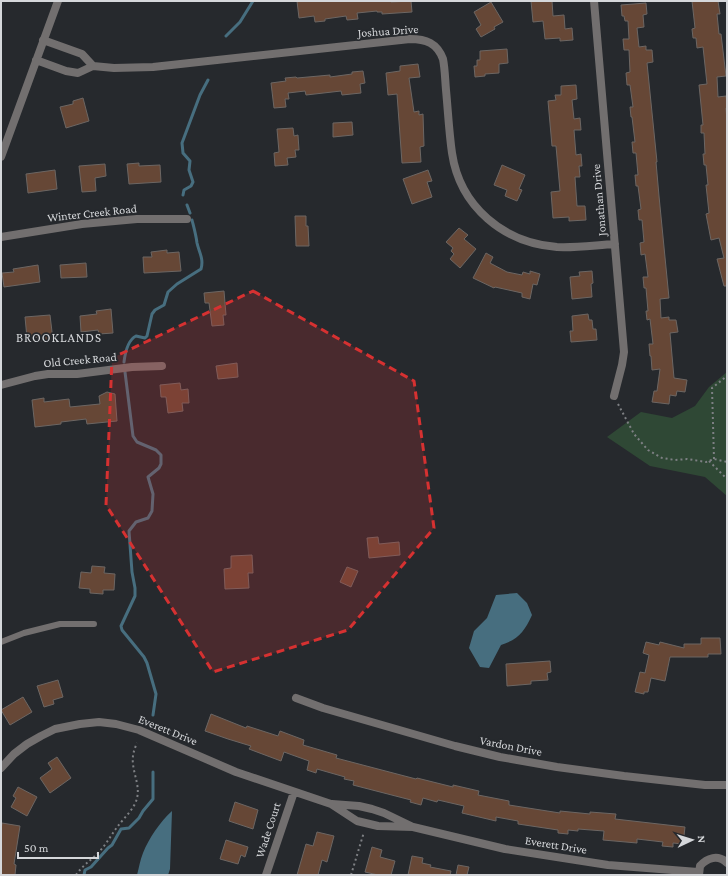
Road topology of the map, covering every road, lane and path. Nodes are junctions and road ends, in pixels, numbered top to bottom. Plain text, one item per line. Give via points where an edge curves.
1 (58, 1) edge
2 (594, 1) edge
3 (43, 40) junction
4 (36, 60) junction
5 (93, 66) junction
6 (1, 157) edge
7 (187, 219) dead end
8 (1, 237) edge
9 (615, 244) junction
10 (162, 366) dead end
11 (727, 376) edge
12 (1, 385) edge
13 (614, 396) joint
14 (714, 459) junction
15 (710, 461) junction
16 (727, 462) edge
17 (727, 480) edge
18 (94, 624) dead end
19 (1, 642) edge
20 (296, 698) dead end
21 (136, 743) dead end
22 (1, 768) edge
23 (727, 784) edge
24 (294, 792) junction
25 (331, 804) junction
26 (367, 824) junction
27 (413, 827) junction
28 (727, 863) edge
29 (698, 874) edge
30 (76, 875) edge
31 (266, 875) edge
32 (351, 875) edge

1 - 3 street
2 - 9 street, Jonathan Drive
3 - 4 street
3 - 5 street via 82,54
4 - 5 street, Joshua Drive via 78,73
4 - 6 street
5 - 9 street, Joshua Drive via 152,67 420,39 428,41 441,52 443,59 450,140 455,166 465,191 481,213 501,230 540,244 570,247
7 - 8 street, Winter Creek Road via 82,224
9 - 13 street, Jonathan Drive via 624,352
10 - 12 street, Old Creek Road via 77,374 48,374
11 - 14 path via 712,388
13 - 15 path via 634,434 648,450 662,458
14 - 15 path
14 - 16 path
15 - 17 path
18 - 19 lane via 60,624
20 - 23 street, Vardon Drive via 323,708 500,757 624,776 705,785
21 - 30 path via 133,763 138,789 133,807 110,840
22 - 24 street, Everett Drive via 14,754 41,736 67,726 99,722 139,730 236,772
24 - 25 street, Everett Drive
24 - 31 street, Wade Court
25 - 26 street, Everett Drive via 357,821
25 - 27 street, Everett Drive via 372,809
26 - 27 street, Everett Drive
26 - 32 path
27 - 29 street, Everett Drive via 467,841 537,854 608,865
28 - 29 street via 720,858 708,859 700,866

